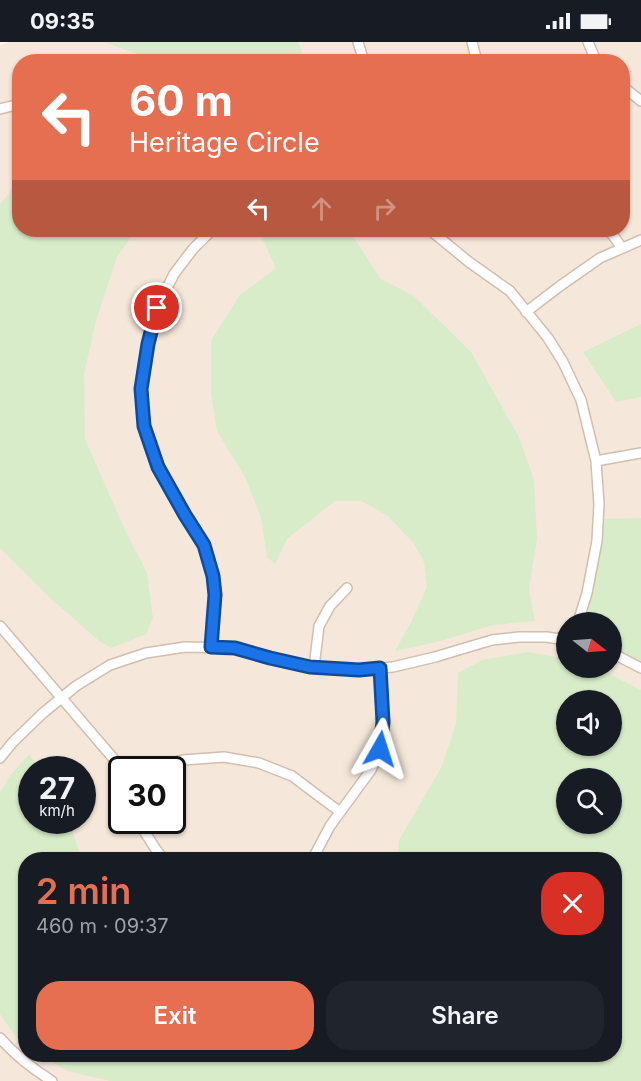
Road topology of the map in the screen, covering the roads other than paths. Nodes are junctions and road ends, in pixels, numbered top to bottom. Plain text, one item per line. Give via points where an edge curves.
1 (205, 237) edge
2 (439, 237) edge
3 (614, 237) edge
4 (641, 240) edge
5 (622, 248) junction
6 (526, 312) junction
7 (641, 453) edge
8 (596, 461) junction
9 (347, 588) dead end
10 (581, 612) edge
11 (0, 626) edge
12 (556, 638) edge
13 (211, 647) junction
14 (622, 658) edge
15 (315, 667) junction
16 (380, 668) junction
17 (641, 668) edge
18 (62, 698) junction
19 (111, 756) edge
20 (0, 758) edge
21 (186, 760) edge
22 (340, 812) junction
23 (146, 834) edge
24 (158, 852) edge
25 (316, 852) edge
26 (0, 1038) edge
27 (18, 1055) edge
28 (26, 1062) edge
29 (52, 1081) edge

1 - 13 street via 174,274 157,308 141,389 144,426 158,467 204,545 213,576
2 - 6 street via 510,291
3 - 5 street
4 - 5 street
5 - 6 street via 600,258
6 - 8 street via 548,338 581,400
7 - 8 street
8 - 10 street via 597,541
9 - 15 street via 330,606 319,626
11 - 18 street
12 - 16 street via 492,640
13 - 15 street via 235,648
13 - 18 street via 146,653 110,665
14 - 17 street
15 - 16 street
16 - 22 street via 380,749 371,770
18 - 19 street
18 - 20 street
21 - 22 street via 224,757 259,763 292,776
22 - 25 street
23 - 24 street
26 - 27 street
28 - 29 street

